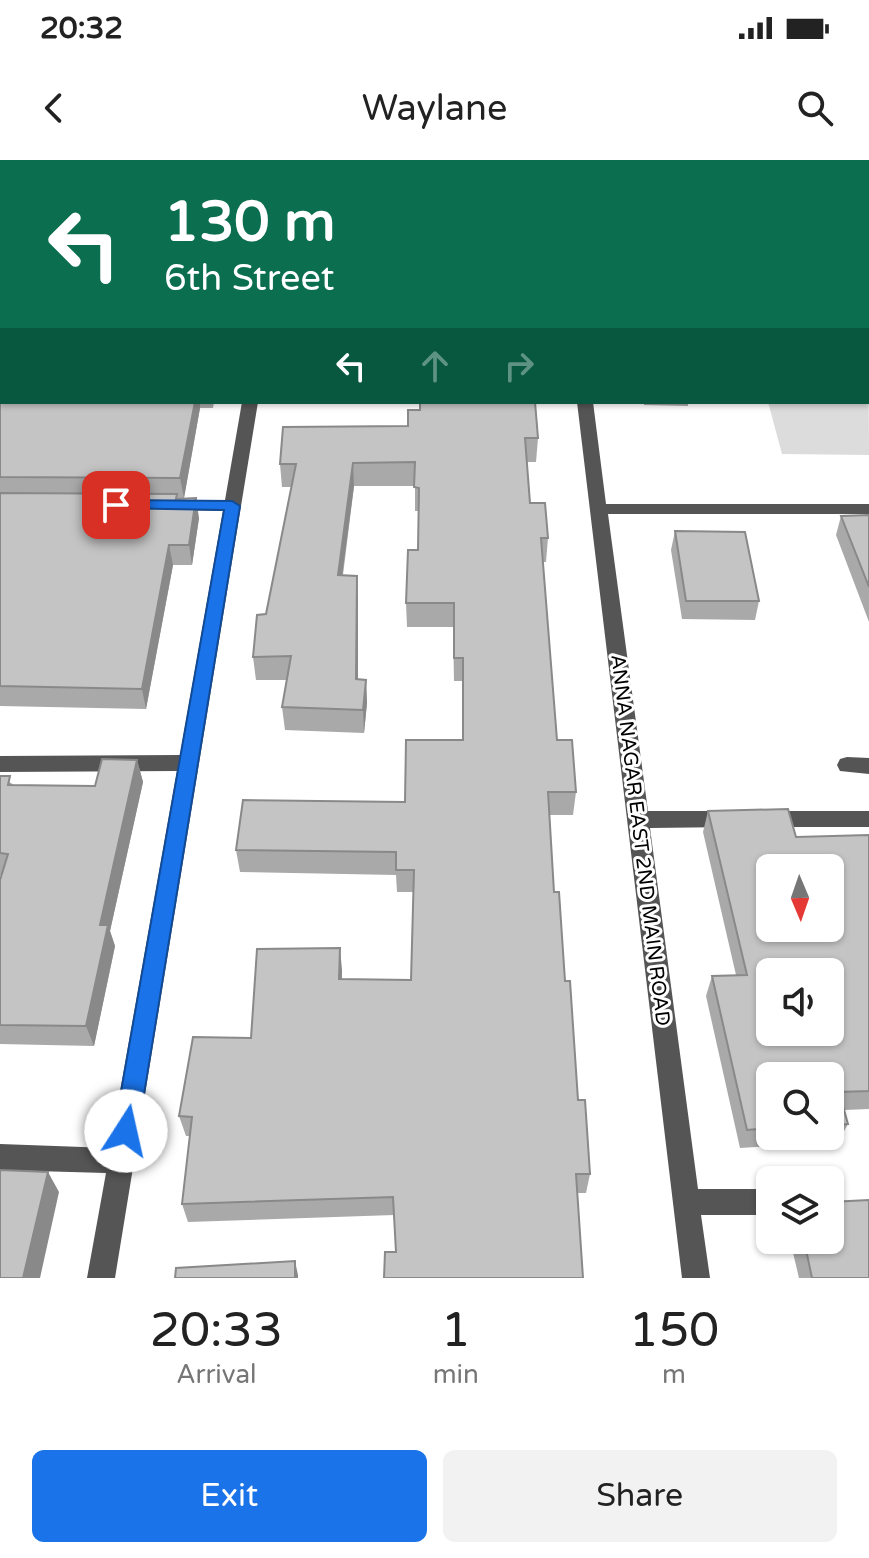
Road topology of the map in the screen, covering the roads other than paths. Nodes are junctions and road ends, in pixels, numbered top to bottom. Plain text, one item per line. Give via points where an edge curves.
1 (250, 404) edge
2 (585, 404) edge
3 (155, 505) edge
4 (232, 506) junction
5 (599, 509) junction
6 (869, 509) edge
7 (189, 763) junction
8 (0, 764) edge
9 (847, 765) dead end
10 (869, 766) edge
11 (869, 819) edge
12 (638, 820) junction
13 (0, 1157) edge
14 (121, 1161) junction
15 (687, 1202) junction
16 (756, 1202) edge
17 (101, 1278) edge
18 (696, 1278) edge

1 - 4 street
2 - 5 street, ANNA NAGAR EAST 2ND MAIN ROAD
3 - 4 street
4 - 7 street
5 - 6 street
5 - 12 street, ANNA NAGAR EAST 2ND MAIN ROAD
7 - 8 street
7 - 14 street
9 - 10 street
11 - 12 street
12 - 15 street, ANNA NAGAR EAST 2ND MAIN ROAD
13 - 14 street
14 - 17 street
15 - 16 street
15 - 18 street, ANNA NAGAR EAST 2ND MAIN ROAD

